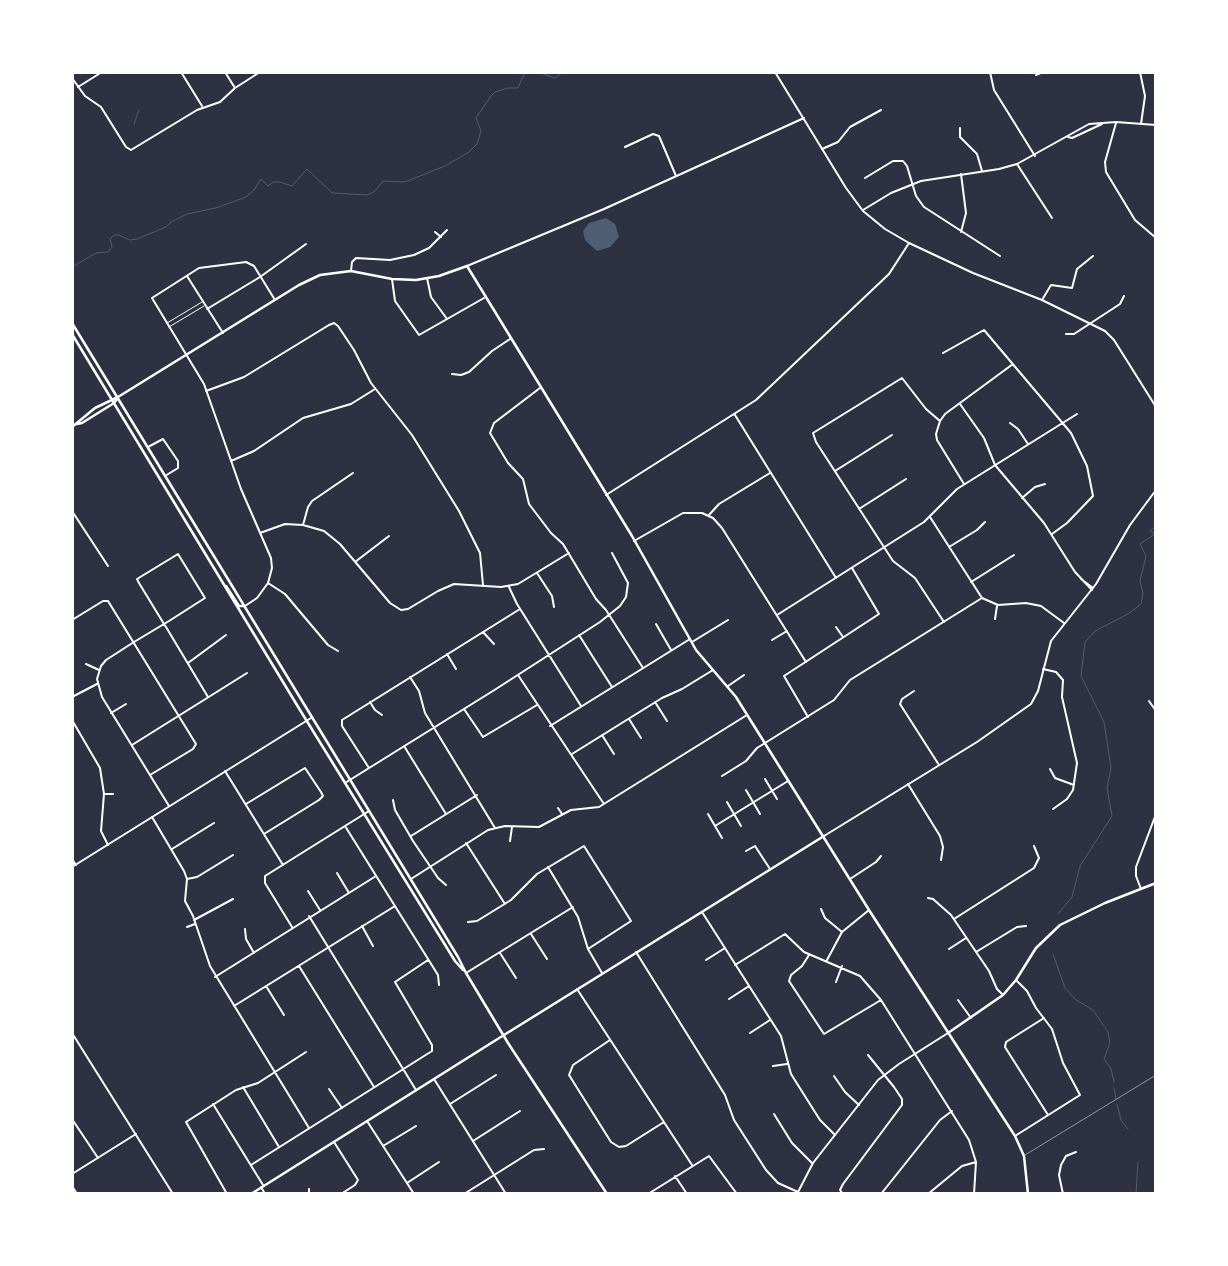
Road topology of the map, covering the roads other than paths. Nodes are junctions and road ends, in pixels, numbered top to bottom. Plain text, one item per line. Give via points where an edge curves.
1 (102, 72) edge
2 (181, 72) edge
3 (225, 72) edge
4 (260, 72) edge
5 (775, 72) edge
6 (990, 72) edge
7 (1043, 72) edge
8 (1140, 72) edge
9 (1036, 75) dead end
10 (72, 78) edge
11 (78, 87) junction
12 (235, 88) junction
13 (203, 107) junction
14 (881, 110) dead end
15 (804, 118) junction
16 (1116, 122) junction
17 (1103, 124) junction
18 (1141, 124) junction
19 (1156, 125) edge
20 (960, 128) dead end
21 (1068, 137) junction
22 (625, 147) dead end
23 (822, 149) junction
24 (1035, 156) junction
25 (1018, 164) junction
26 (982, 172) junction
27 (961, 174) junction
28 (676, 176) junction
29 (865, 178) dead end
30 (912, 184) junction
31 (862, 211) junction
32 (1052, 218) dead end
33 (447, 230) dead end
34 (436, 232) dead end
35 (961, 232) junction
36 (441, 237) junction
37 (1156, 238) edge
38 (909, 243) junction
39 (306, 244) dead end
40 (1000, 256) dead end
41 (1093, 256) dead end
42 (467, 266) junction
43 (351, 271) junction
44 (186, 276) junction
45 (260, 277) junction
46 (392, 278) junction
47 (427, 278) junction
48 (1124, 296) dead end
49 (484, 298) junction
50 (275, 300) junction
51 (1042, 300) junction
52 (202, 301) junction
53 (205, 305) junction
54 (207, 309) junction
55 (447, 319) junction
56 (72, 323) edge
57 (166, 323) junction
58 (1090, 323) junction
59 (169, 327) junction
60 (223, 333) junction
61 (72, 334) edge
62 (1066, 334) dead end
63 (510, 339) junction
64 (943, 353) dead end
65 (186, 355) junction
66 (1013, 364) junction
67 (452, 374) dead end
68 (540, 388) junction
69 (375, 389) junction
70 (206, 391) junction
71 (118, 397) junction
72 (111, 399) junction
73 (114, 403) junction
74 (960, 404) junction
75 (1156, 407) edge
76 (1077, 414) dead end
77 (735, 415) junction
78 (940, 421) junction
79 (1064, 422) junction
80 (76, 424) junction
81 (1010, 424) dead end
82 (72, 427) edge
83 (892, 435) dead end
84 (1028, 444) junction
85 (148, 447) junction
86 (231, 461) junction
87 (995, 465) junction
88 (835, 471) junction
89 (771, 472) junction
90 (353, 473) dead end
91 (165, 476) junction
92 (906, 479) dead end
93 (964, 484) junction
94 (1045, 484) dead end
95 (1156, 490) edge
96 (606, 495) junction
97 (1022, 498) junction
98 (859, 509) junction
99 (72, 511) edge
100 (709, 515) junction
101 (930, 516) junction
102 (985, 522) dead end
103 (303, 525) junction
104 (260, 533) junction
105 (1052, 534) junction
106 (389, 536) dead end
107 (634, 541) junction
108 (949, 547) junction
109 (884, 548) junction
110 (569, 553) junction
111 (612, 553) dead end
112 (1014, 556) dead end
113 (355, 562) junction
114 (108, 566) dead end
115 (852, 568) junction
116 (537, 573) junction
117 (836, 578) junction
118 (971, 582) junction
119 (223, 583) junction
120 (268, 584) junction
121 (483, 586) junction
122 (509, 586) junction
123 (1093, 589) junction
124 (982, 598) junction
125 (998, 605) junction
126 (244, 606) junction
127 (554, 607) dead end
128 (520, 608) junction
129 (610, 615) junction
130 (777, 615) junction
131 (995, 618) dead end
132 (72, 620) edge
133 (728, 620) dead end
134 (944, 622) junction
135 (1064, 623) junction
136 (164, 624) junction
137 (656, 624) dead end
138 (836, 627) dead end
139 (787, 631) junction
140 (483, 632) junction
141 (226, 635) dead end
142 (579, 635) junction
143 (844, 638) junction
144 (772, 640) dead end
145 (691, 641) junction
146 (134, 642) junction
147 (494, 644) dead end
148 (671, 650) junction
149 (338, 651) dead end
150 (447, 654) junction
151 (549, 654) junction
152 (806, 662) junction
153 (188, 663) junction
154 (86, 664) dead end
155 (643, 668) junction
156 (456, 669) dead end
157 (1043, 669) junction
158 (99, 670) junction
159 (713, 670) junction
160 (247, 673) dead end
161 (518, 674) junction
162 (744, 675) dead end
163 (410, 677) junction
164 (97, 684) junction
165 (728, 686) junction
166 (612, 687) junction
167 (914, 691) dead end
168 (72, 697) edge
169 (208, 697) junction
170 (1149, 701) dead end
171 (370, 702) junction
172 (655, 702) junction
173 (126, 704) dead end
174 (537, 705) junction
175 (581, 706) junction
176 (464, 709) junction
177 (1156, 712) edge
178 (112, 713) junction
179 (382, 715) dead end
180 (746, 715) junction
181 (179, 716) junction
182 (808, 717) junction
183 (311, 718) junction
184 (629, 719) junction
185 (72, 720) edge
186 (306, 721) junction
187 (667, 721) dead end
188 (550, 726) junction
189 (434, 728) junction
190 (602, 735) junction
191 (641, 738) dead end
192 (764, 743) junction
193 (131, 745) junction
194 (404, 746) junction
195 (572, 754) junction
196 (614, 754) dead end
197 (939, 765) junction
198 (369, 768) junction
199 (1050, 769) dead end
200 (225, 771) junction
201 (150, 775) junction
202 (722, 776) dead end
203 (765, 779) dead end
204 (349, 780) junction
205 (788, 781) junction
206 (345, 783) junction
207 (908, 784) junction
208 (1074, 785) junction
209 (746, 790) dead end
210 (772, 790) junction
211 (104, 794) junction
212 (113, 794) dead end
213 (477, 795) junction
214 (777, 799) dead end
215 (393, 800) dead end
216 (727, 802) dead end
217 (753, 802) junction
218 (246, 804) junction
219 (604, 804) junction
220 (169, 806) junction
221 (558, 808) dead end
222 (1053, 809) dead end
223 (369, 811) junction
224 (364, 814) junction
225 (446, 814) junction
226 (562, 814) junction
227 (708, 814) dead end
228 (734, 814) junction
229 (760, 814) dead end
230 (1156, 814) edge
231 (152, 817) junction
232 (214, 823) dead end
233 (345, 826) junction
234 (715, 826) junction
235 (741, 826) dead end
236 (1151, 826) junction
237 (512, 827) junction
238 (495, 828) junction
239 (1156, 828) edge
240 (264, 834) junction
241 (411, 836) junction
242 (824, 836) junction
243 (722, 838) dead end
244 (510, 841) dead end
245 (466, 843) junction
246 (108, 845) junction
247 (1034, 846) dead end
248 (172, 849) junction
249 (746, 851) dead end
250 (233, 855) dead end
251 (882, 856) dead end
252 (72, 859) edge
253 (941, 860) dead end
254 (283, 864) junction
255 (76, 865) junction
256 (430, 866) junction
257 (72, 867) edge
258 (548, 867) junction
259 (770, 869) junction
260 (337, 873) dead end
261 (376, 876) junction
262 (187, 879) junction
263 (411, 879) junction
264 (850, 879) junction
265 (1156, 884) edge
266 (446, 885) dead end
267 (1141, 889) junction
268 (308, 890) dead end
269 (349, 893) junction
270 (928, 898) dead end
271 (232, 899) dead end
272 (504, 904) junction
273 (395, 906) junction
274 (573, 908) junction
275 (821, 909) dead end
276 (320, 910) junction
277 (869, 910) junction
278 (702, 912) junction
279 (310, 916) junction
280 (954, 919) junction
281 (194, 920) junction
282 (468, 922) dead end
283 (195, 924) junction
284 (187, 926) dead end
285 (362, 926) junction
286 (1026, 926) dead end
287 (292, 927) junction
288 (245, 929) dead end
289 (842, 932) junction
290 (531, 934) junction
291 (966, 938) junction
292 (373, 946) dead end
293 (328, 947) junction
294 (725, 948) junction
295 (588, 949) junction
296 (949, 949) dead end
297 (500, 952) junction
298 (636, 952) junction
299 (976, 952) junction
300 (254, 953) junction
301 (809, 954) junction
302 (547, 959) dead end
303 (428, 960) junction
304 (706, 960) dead end
305 (827, 960) junction
306 (735, 965) junction
307 (299, 966) junction
308 (842, 966) junction
309 (602, 973) junction
310 (466, 974) junction
311 (215, 977) junction
312 (516, 978) dead end
313 (1016, 980) junction
314 (836, 982) dead end
315 (266, 986) junction
316 (439, 986) dead end
317 (749, 986) junction
318 (577, 989) junction
319 (1003, 996) junction
320 (729, 998) dead end
321 (881, 1000) junction
322 (958, 1000) dead end
323 (234, 1006) junction
324 (284, 1015) dead end
325 (971, 1018) junction
326 (1044, 1018) junction
327 (770, 1020) junction
328 (750, 1032) dead end
329 (72, 1033) edge
330 (948, 1033) junction
331 (504, 1035) junction
332 (610, 1040) junction
333 (306, 1052) dead end
334 (915, 1054) junction
335 (868, 1055) dead end
336 (787, 1064) junction
337 (773, 1066) dead end
338 (404, 1069) junction
339 (274, 1072) junction
340 (496, 1075) dead end
341 (884, 1075) junction
342 (1156, 1075) edge
343 (834, 1076) dead end
344 (434, 1079) junction
345 (243, 1087) junction
346 (374, 1087) junction
347 (330, 1088) dead end
348 (416, 1090) junction
349 (213, 1104) junction
350 (450, 1104) junction
351 (859, 1104) junction
352 (342, 1108) junction
353 (520, 1111) dead end
354 (952, 1112) junction
355 (774, 1114) dead end
356 (1048, 1115) junction
357 (72, 1119) edge
358 (367, 1121) junction
359 (664, 1122) junction
360 (416, 1126) dead end
361 (309, 1128) junction
362 (136, 1134) junction
363 (836, 1135) junction
364 (1015, 1136) junction
365 (474, 1141) junction
366 (334, 1142) junction
367 (383, 1146) junction
368 (279, 1147) junction
369 (544, 1149) dead end
370 (1076, 1152) dead end
371 (1024, 1156) junction
372 (98, 1158) junction
373 (439, 1162) dead end
374 (976, 1162) junction
375 (813, 1164) junction
376 (251, 1165) junction
377 (692, 1165) junction
378 (72, 1174) edge
379 (494, 1175) junction
380 (675, 1176) junction
381 (406, 1183) junction
382 (72, 1186) edge
383 (262, 1186) junction
384 (309, 1189) dead end
385 (797, 1193) edge
386 (77, 1194) edge
387 (173, 1194) edge
388 (227, 1194) edge
389 (251, 1194) edge
390 (265, 1194) edge
391 (309, 1194) edge
392 (341, 1194) edge
393 (414, 1194) edge
394 (464, 1194) edge
395 (506, 1194) edge
396 (606, 1194) edge
397 (648, 1194) edge
398 (687, 1194) edge
399 (737, 1194) edge
400 (843, 1194) edge
401 (881, 1194) edge
402 (928, 1194) edge
403 (974, 1194) edge
404 (1028, 1194) edge
405 (1063, 1194) edge

1 - 11 street
2 - 13 street
3 - 12 street
4 - 12 street
5 - 15 street
6 - 24 street via 994,90
7 - 9 street
8 - 18 street via 1144,96
10 - 11 street
11 - 13 street via 84,96 101,107 130,150
12 - 13 street via 220,102
14 - 23 street via 850,127 838,142
15 - 23 street
15 - 28 street
16 - 17 street
16 - 18 street
16 - 37 street via 1105,162 1106,172 1135,220
17 - 21 street
17 - 21 street via 1080,128
18 - 19 street
20 - 26 street via 960,137 977,154
21 - 24 street
22 - 28 street via 654,134 659,136
23 - 31 street
24 - 25 street
25 - 26 street
25 - 32 street
26 - 27 street
27 - 30 street
27 - 35 street via 966,213
28 - 42 street
29 - 30 street via 900,160 907,166
30 - 31 street
30 - 35 street via 928,211
31 - 38 street
33 - 36 street
34 - 36 street
35 - 40 street
36 - 43 street via 429,248 406,258 356,258
38 - 51 street
38 - 77 street via 889,274 756,400
39 - 45 street
41 - 51 street via 1077,268 1072,288 1050,285
42 - 47 main road
42 - 49 main road
43 - 46 main road
43 - 50 main road via 330,272
44 - 45 street via 199,268 246,262 254,266
44 - 52 street
44 - 57 street via 152,298
45 - 50 street
45 - 54 street
46 - 47 main road
46 - 55 street via 395,301 419,335
47 - 55 street via 431,297
48 - 58 street via 1120,304
49 - 55 street
49 - 63 main road
50 - 60 main road
51 - 58 street
52 - 53 street
52 - 57 street
53 - 54 street
53 - 59 street
54 - 60 street
56 - 71 main road
57 - 59 street
58 - 62 street via 1074,334
58 - 75 street via 1111,336
59 - 65 street
60 - 65 main road
61 - 72 main road
63 - 67 street via 469,372
63 - 68 main road
64 - 66 street via 982,329
65 - 70 street
65 - 71 main road
66 - 74 street
66 - 79 street
68 - 96 main road
68 - 110 street via 494,422 490,433 508,462 523,478 529,504
69 - 70 street via 354,350 334,323 244,377
69 - 86 street via 352,404 303,418 254,452
69 - 121 street via 408,430 459,511 480,553
70 - 86 street
71 - 72 main road
71 - 73 main road
71 - 85 main road
72 - 73 main road
72 - 80 main road
73 - 80 main road via 82,424
73 - 119 main road
74 - 78 street
74 - 87 street via 984,438
76 - 79 street
77 - 89 street
77 - 96 street
78 - 88 street via 926,409 902,378 813,433
78 - 93 street via 937,440
79 - 84 street
79 - 105 street via 1082,455 1093,496
80 - 82 main road
81 - 84 street via 1018,429
83 - 88 street
84 - 87 street
85 - 91 main road
85 - 91 street via 164,439 180,464
86 - 104 street
87 - 93 street
87 - 97 street
88 - 98 street
89 - 100 street via 720,504
89 - 117 street
90 - 103 street via 312,501
91 - 126 main road
92 - 98 street
93 - 101 street
94 - 97 street via 1035,487
95 - 123 street via 1138,512
96 - 107 main road
97 - 105 street
98 - 109 street
99 - 114 street
100 - 107 street via 683,512
100 - 130 street via 722,528
101 - 108 street
101 - 109 street
102 - 108 street
103 - 104 street via 285,524
103 - 113 street via 330,535
104 - 120 street via 272,563
105 - 123 street via 1081,579
106 - 113 street
107 - 145 main road
108 - 118 street
109 - 115 street
109 - 134 street via 896,565 915,578
110 - 116 street
110 - 129 street via 596,600
111 - 129 street via 626,576 628,587 624,602
112 - 118 street
113 - 121 street via 390,603 401,610 411,608 449,586
115 - 117 street
115 - 143 street via 879,614
116 - 122 street
116 - 127 street via 552,596
117 - 130 street
118 - 124 street
119 - 126 main road via 239,606
119 - 186 main road
120 - 126 street via 257,598
120 - 149 street via 286,594 328,645
121 - 122 street
122 - 128 street
123 - 135 street
124 - 125 street
124 - 134 street
125 - 131 street
125 - 135 street via 1034,604 1048,609
126 - 183 main road
128 - 140 street
128 - 151 street
129 - 142 street
129 - 155 street
130 - 139 street
132 - 146 street via 106,600
133 - 145 street
134 - 182 street via 850,680 834,700
135 - 157 street via 1048,645
136 - 136 street via 137,579 178,554 206,598
136 - 146 street
136 - 153 street
137 - 148 street
138 - 143 street
139 - 144 street
139 - 152 street
140 - 147 street
140 - 150 street
141 - 153 street
142 - 151 street
142 - 166 street
143 - 152 street
145 - 148 street
145 - 159 main road
146 - 158 street via 106,660
146 - 181 street
148 - 155 street
150 - 156 street
150 - 163 street
151 - 161 street
151 - 175 street
152 - 182 street via 784,676
153 - 169 street
154 - 158 street
155 - 166 street
157 - 197 street via 1036,696 1030,704
157 - 208 street via 1056,672 1063,680 1062,697 1078,764
158 - 164 street
159 - 165 main road
159 - 172 street
160 - 169 street
161 - 174 street
161 - 176 street
162 - 165 street
163 - 171 street
163 - 189 street
164 - 168 street
164 - 178 street
165 - 180 main road
166 - 175 street
167 - 197 street via 900,704
169 - 181 street
170 - 177 street
171 - 179 street
171 - 198 street via 341,722
172 - 184 street
172 - 187 street
173 - 178 street
174 - 176 street via 483,738
174 - 188 street
175 - 188 street
176 - 189 street
178 - 193 street
180 - 192 main road
180 - 219 street
181 - 193 street
181 - 201 street via 196,746
182 - 192 street
183 - 186 street
183 - 204 main road
184 - 190 street
184 - 191 street
185 - 211 street via 97,760 103,776
186 - 200 street
186 - 206 main road
188 - 195 street
189 - 194 street
189 - 213 street
190 - 195 street
190 - 196 street
192 - 202 street via 746,761
192 - 205 main road
193 - 201 street
194 - 198 street
194 - 225 street
195 - 219 street
197 - 207 street
198 - 204 street
199 - 208 street via 1055,778
200 - 218 street
200 - 220 street
201 - 220 street
203 - 210 street
204 - 206 street
204 - 223 main road
205 - 210 street
205 - 242 main road
206 - 224 main road
207 - 242 street
207 - 253 street via 940,836 943,847
208 - 222 street via 1067,799
209 - 217 street
210 - 214 street
210 - 217 street
211 - 212 street
211 - 246 street via 100,828
213 - 225 street
213 - 238 street
215 - 241 street via 395,810
216 - 228 street
217 - 228 street
217 - 229 street
218 - 240 street
218 - 240 street via 305,768 323,796
219 - 226 street
220 - 231 street
221 - 226 street
223 - 224 street
223 - 263 main road
224 - 233 street
224 - 310 main road
225 - 241 street
226 - 237 street via 539,827
227 - 234 street
228 - 234 street
228 - 235 street
230 - 236 street
231 - 246 street
231 - 248 street
232 - 248 street
233 - 254 street
233 - 261 street
234 - 243 street
236 - 239 street
236 - 267 street via 1136,867
237 - 238 street
237 - 244 street
238 - 245 street
240 - 254 street
241 - 256 street
242 - 259 main road
242 - 264 main road
245 - 256 street
245 - 272 street
246 - 255 street
247 - 280 street via 1039,858 1034,868
248 - 262 street
249 - 259 street via 755,846
250 - 262 street
251 - 264 street
252 - 255 street
254 - 287 street via 265,876 264,881
255 - 257 street
256 - 263 street
256 - 266 street
258 - 272 street
258 - 274 street
258 - 295 street via 584,846 631,921
259 - 278 main road
260 - 269 street
261 - 269 street
261 - 273 street
262 - 281 street via 185,901
263 - 310 main road
264 - 277 main road
265 - 267 main road
267 - 313 main road via 1104,903 1057,928 1036,948
268 - 276 street
269 - 276 street
270 - 280 street
271 - 281 street
272 - 282 street via 477,921
273 - 285 street
273 - 303 street
274 - 290 street
274 - 295 street
275 - 289 street via 825,918
276 - 279 street
277 - 289 street
277 - 330 main road
278 - 294 street
278 - 298 main road
279 - 287 street
279 - 293 street
280 - 291 street
281 - 283 street
283 - 284 street
283 - 311 street
285 - 292 street
285 - 293 street
286 - 299 street via 1017,927
287 - 300 street
288 - 300 street via 246,939
289 - 305 street
290 - 297 street
290 - 302 street
291 - 296 street
291 - 299 street
293 - 307 street
293 - 338 street
294 - 304 street
294 - 306 street
295 - 309 street
297 - 310 street
297 - 312 street
298 - 309 main road
298 - 385 street via 725,1095 734,1120 766,1170
299 - 319 street
300 - 311 street
301 - 305 street
301 - 306 street via 800,950 786,934
301 - 321 street via 789,981 824,1034
303 - 316 street via 438,975
303 - 338 street via 395,982 432,1046 430,1053
305 - 308 street
306 - 317 street
307 - 315 street
307 - 346 street
308 - 314 street
308 - 321 street via 860,976
309 - 318 main road
310 - 331 main road
311 - 323 street
313 - 319 main road
313 - 326 street
315 - 323 street
315 - 324 street
317 - 320 street
317 - 327 street
318 - 331 main road
318 - 332 street
319 - 325 main road
321 - 334 street
322 - 325 street
323 - 339 street
325 - 330 main road
326 - 356 street via 1052,1029 1063,1063 1080,1095
326 - 356 street via 1005,1046
327 - 328 street
327 - 336 street via 783,1041
329 - 362 street
330 - 334 street
330 - 364 main road
331 - 344 main road
331 - 396 main road
332 - 359 street
332 - 359 street via 570,1069 572,1082 606,1134 613,1144 622,1147
333 - 339 street
334 - 341 street
334 - 354 street
335 - 341 street
336 - 337 street
336 - 363 street via 815,1113
338 - 346 street
338 - 348 street
339 - 345 street via 258,1083
339 - 361 street
340 - 350 street
341 - 351 street
341 - 400 street via 900,1097 902,1108 843,1184 840,1190
342 - 371 lane
343 - 351 street
344 - 348 main road
344 - 350 street
345 - 349 street
345 - 368 street
346 - 352 street
347 - 352 street
348 - 358 main road
349 - 376 street
349 - 388 street via 186,1122
350 - 365 street
351 - 363 street
352 - 361 street
353 - 365 street
354 - 374 street via 969,1140
354 - 401 street via 940,1120
355 - 375 street via 792,1143
356 - 364 street
357 - 372 street
358 - 366 main road
358 - 367 street
359 - 377 street
360 - 367 street
361 - 368 street
362 - 372 street
362 - 387 street
363 - 375 street
364 - 371 main road
365 - 379 street
366 - 383 main road
366 - 392 street via 358,1180
367 - 381 street
368 - 376 street
369 - 379 street via 534,1150
370 - 405 street via 1066,1156 1061,1165 1059,1175
371 - 404 main road
372 - 378 street
373 - 381 street
374 - 402 street via 962,1166
374 - 403 street
375 - 385 street
376 - 383 street
377 - 380 street
377 - 399 street via 710,1156
379 - 394 street
379 - 395 street
380 - 397 street
380 - 398 street
381 - 393 street
382 - 386 street
383 - 389 main road
383 - 390 street
384 - 391 street

